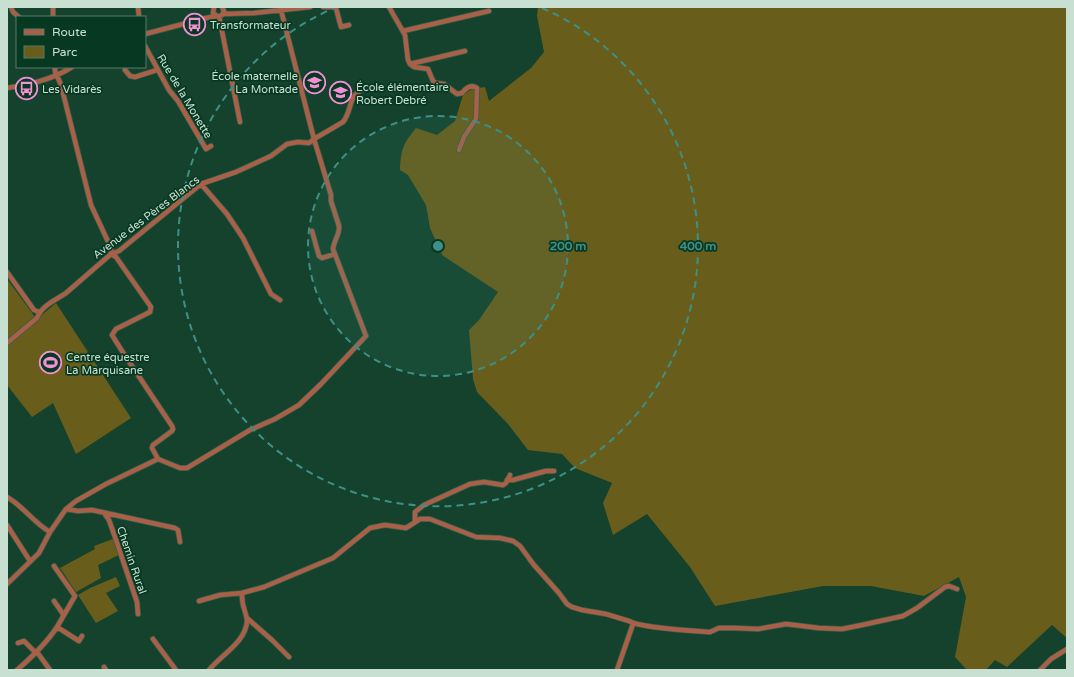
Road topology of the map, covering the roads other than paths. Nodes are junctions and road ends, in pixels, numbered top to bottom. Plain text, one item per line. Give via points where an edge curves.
1 (11, 7) edge
2 (310, 7) edge
3 (323, 7) edge
4 (330, 7) edge
5 (334, 7) edge
6 (389, 7) edge
7 (213, 9) edge
8 (281, 10) junction
9 (489, 11) dead end
10 (221, 13) edge
11 (18, 16) edge
12 (206, 18) junction
13 (349, 25) dead end
14 (403, 31) junction
15 (146, 34) edge
16 (146, 48) edge
17 (465, 51) dead end
18 (410, 64) junction
19 (55, 68) edge
20 (70, 68) edge
21 (125, 70) dead end
22 (157, 70) junction
23 (57, 75) junction
24 (7, 88) edge
25 (365, 89) dead end
26 (240, 122) dead end
27 (314, 139) junction
28 (211, 146) dead end
29 (459, 150) dead end
30 (201, 184) junction
31 (312, 232) dead end
32 (111, 254) junction
33 (335, 254) junction
34 (7, 272) edge
35 (280, 300) dead end
36 (39, 312) junction
37 (7, 343) edge
38 (158, 459) junction
39 (554, 471) dead end
40 (7, 497) edge
41 (66, 509) junction
42 (104, 512) junction
43 (416, 521) junction
44 (7, 525) edge
45 (50, 532) junction
46 (180, 542) dead end
47 (30, 561) junction
48 (54, 566) dead end
49 (7, 584) edge
50 (957, 589) dead end
51 (242, 593) junction
52 (54, 601) dead end
53 (199, 601) dead end
54 (63, 614) junction
55 (138, 614) dead end
56 (247, 618) junction
57 (633, 624) junction
58 (57, 627) junction
59 (82, 636) dead end
60 (153, 638) dead end
61 (18, 643) dead end
62 (1067, 649) edge
63 (37, 652) junction
64 (289, 657) dead end
65 (19, 669) edge
66 (50, 670) edge
67 (176, 670) edge
68 (209, 670) edge
69 (617, 670) edge
70 (1040, 670) edge

1 - 11 street
2 - 8 street
3 - 4 street
5 - 13 street via 341,27
6 - 14 street
7 - 10 street via 214,14
7 - 12 street
8 - 10 street
8 - 27 street
9 - 14 street
10 - 12 street
10 - 26 street
12 - 15 street
14 - 18 street
16 - 22 street, Rue de la Monette
17 - 18 street
18 - 29 street via 428,69 433,81 444,84 457,94 471,86 477,88 476,119
19 - 23 street
20 - 23 street
21 - 22 street via 130,76 135,77
22 - 28 street, Rue de la Monette via 206,149
23 - 24 street via 36,83
23 - 32 street via 91,205 111,248
25 - 27 street, Avenue des Pères Blancs via 353,98 343,122
27 - 30 street, Avenue des Pères Blancs via 309,143 287,144 271,156
27 - 33 street via 340,230 334,243
30 - 32 street, Avenue des Pères Blancs via 119,252
30 - 35 street via 227,214 243,238 271,294
31 - 33 street via 319,256 322,258
32 - 36 street, Avenue des Pères Blancs via 66,293
32 - 38 street via 116,257 151,307 150,312 116,329 112,335 174,429 153,445
33 - 38 street via 366,336 321,384 288,412 250,430 187,468 180,468
34 - 36 street via 34,310
36 - 37 street, Avenue des Pères Blancs via 37,318
38 - 41 street via 106,484
39 - 43 street via 513,480 509,478 503,485 484,482 470,484 418,509 414,515
40 - 45 street via 41,528
41 - 42 street via 78,512
41 - 45 street
42 - 46 street via 175,528 178,530
42 - 55 street, Chemin Rural via 137,602
43 - 51 street via 406,528 385,525 370,528 333,558 264,587
43 - 57 street via 430,519 476,538 513,541 520,546 567,604
44 - 47 street
45 - 47 street via 39,552
47 - 49 street
48 - 54 street via 75,596
50 - 57 street via 946,587 902,616 842,628 786,624 758,629 720,628 710,632
51 - 53 street via 220,595
51 - 56 street
52 - 54 street
54 - 58 street
56 - 64 street
56 - 68 street via 242,636
57 - 69 street
58 - 59 street via 79,641
58 - 63 street
60 - 67 street
61 - 63 street via 24,642
62 - 70 street
63 - 65 street
63 - 66 street

